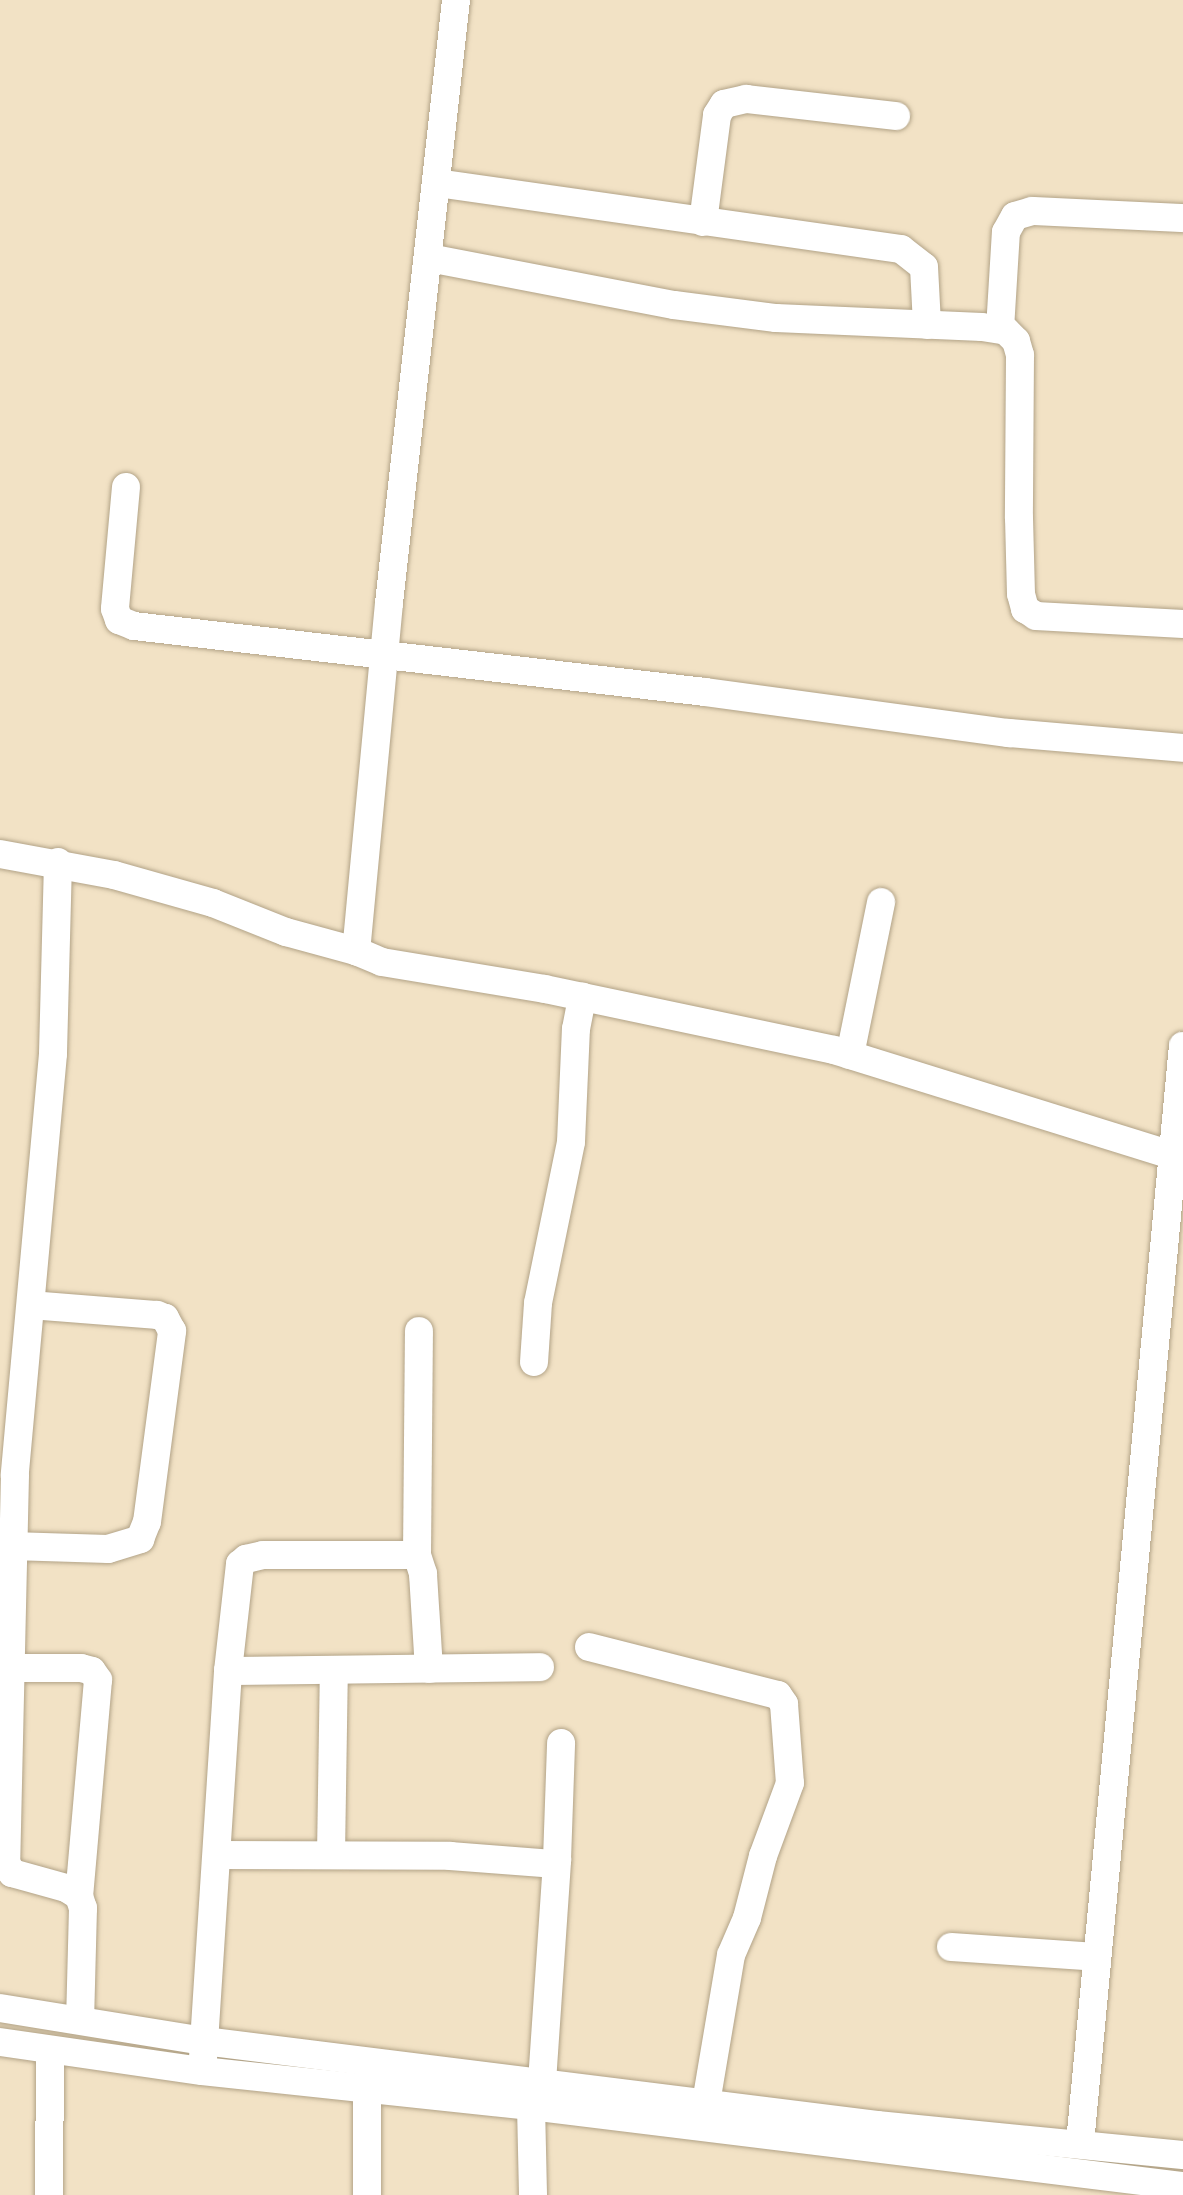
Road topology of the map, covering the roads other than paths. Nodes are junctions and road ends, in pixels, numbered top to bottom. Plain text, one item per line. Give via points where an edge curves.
1 (456, 0) edge
2 (896, 116) dead end
3 (437, 183) junction
4 (1183, 218) edge
5 (703, 222) junction
6 (429, 258) junction
7 (927, 325) junction
8 (1000, 329) junction
9 (126, 487) dead end
10 (1183, 624) edge
11 (384, 657) junction
12 (1183, 748) edge
13 (0, 854) edge
14 (58, 862) junction
15 (881, 902) dead end
16 (356, 951) junction
17 (582, 997) junction
18 (1183, 1046) edge
19 (850, 1055) junction
20 (1172, 1155) junction
21 (31, 1305) junction
22 (419, 1331) dead end
23 (534, 1362) dead end
24 (11, 1546) junction
25 (417, 1555) junction
26 (589, 1647) dead end
27 (540, 1667) dead end
28 (9, 1668) junction
29 (429, 1669) junction
30 (228, 1671) junction
31 (334, 1672) junction
32 (561, 1743) dead end
33 (331, 1854) junction
34 (217, 1855) junction
35 (557, 1860) junction
36 (79, 1896) junction
37 (951, 1947) dead end
38 (1097, 1957) junction
39 (0, 2008) edge
40 (80, 2020) junction
41 (204, 2041) junction
42 (0, 2042) edge
43 (50, 2050) junction
44 (202, 2071) junction
45 (367, 2090) junction
46 (536, 2094) junction
47 (706, 2103) junction
48 (1080, 2143) junction
49 (1183, 2155) edge
50 (1183, 2186) edge
51 (49, 2195) edge
52 (367, 2195) edge
53 (533, 2195) edge

1 - 3 street
2 - 5 street via 746,99 724,104 717,115
3 - 5 street
3 - 6 street
4 - 8 street via 1032,211 1015,216 1006,232
5 - 7 street via 901,249 924,267
6 - 7 street via 674,305 776,318
6 - 11 street
7 - 8 street
8 - 10 street via 1019,347 1025,609 1036,616
9 - 11 street via 115,609 123,623
11 - 12 street via 705,692 1009,733
11 - 16 street
13 - 14 street
14 - 16 street via 213,903 286,932
14 - 21 street via 53,1054
15 - 19 street
16 - 17 street via 382,962
17 - 19 street
17 - 23 street via 571,1142 538,1303
18 - 20 street
19 - 20 street
20 - 38 street
21 - 24 street
21 - 24 street via 157,1315 172,1331 147,1522 140,1539 108,1549
22 - 25 street
24 - 28 street
25 - 29 street
25 - 30 street via 246,1559 237,1573
26 - 47 street via 774,1694 784,1704 790,1783 727,1971
27 - 29 street
28 - 36 street via 7,1867
28 - 36 street via 81,1668 98,1680
29 - 31 street
30 - 31 street
30 - 34 street
31 - 33 street
32 - 35 street
33 - 34 street
33 - 35 street via 553,1864
34 - 41 street
35 - 46 street
36 - 40 street
37 - 38 street
38 - 48 street
39 - 40 street
40 - 41 street
41 - 44 street
41 - 46 street
42 - 43 street
43 - 44 street
43 - 51 street
44 - 45 street
45 - 46 street
45 - 52 street
46 - 47 street
46 - 50 street
46 - 53 street
47 - 48 street
48 - 49 street

